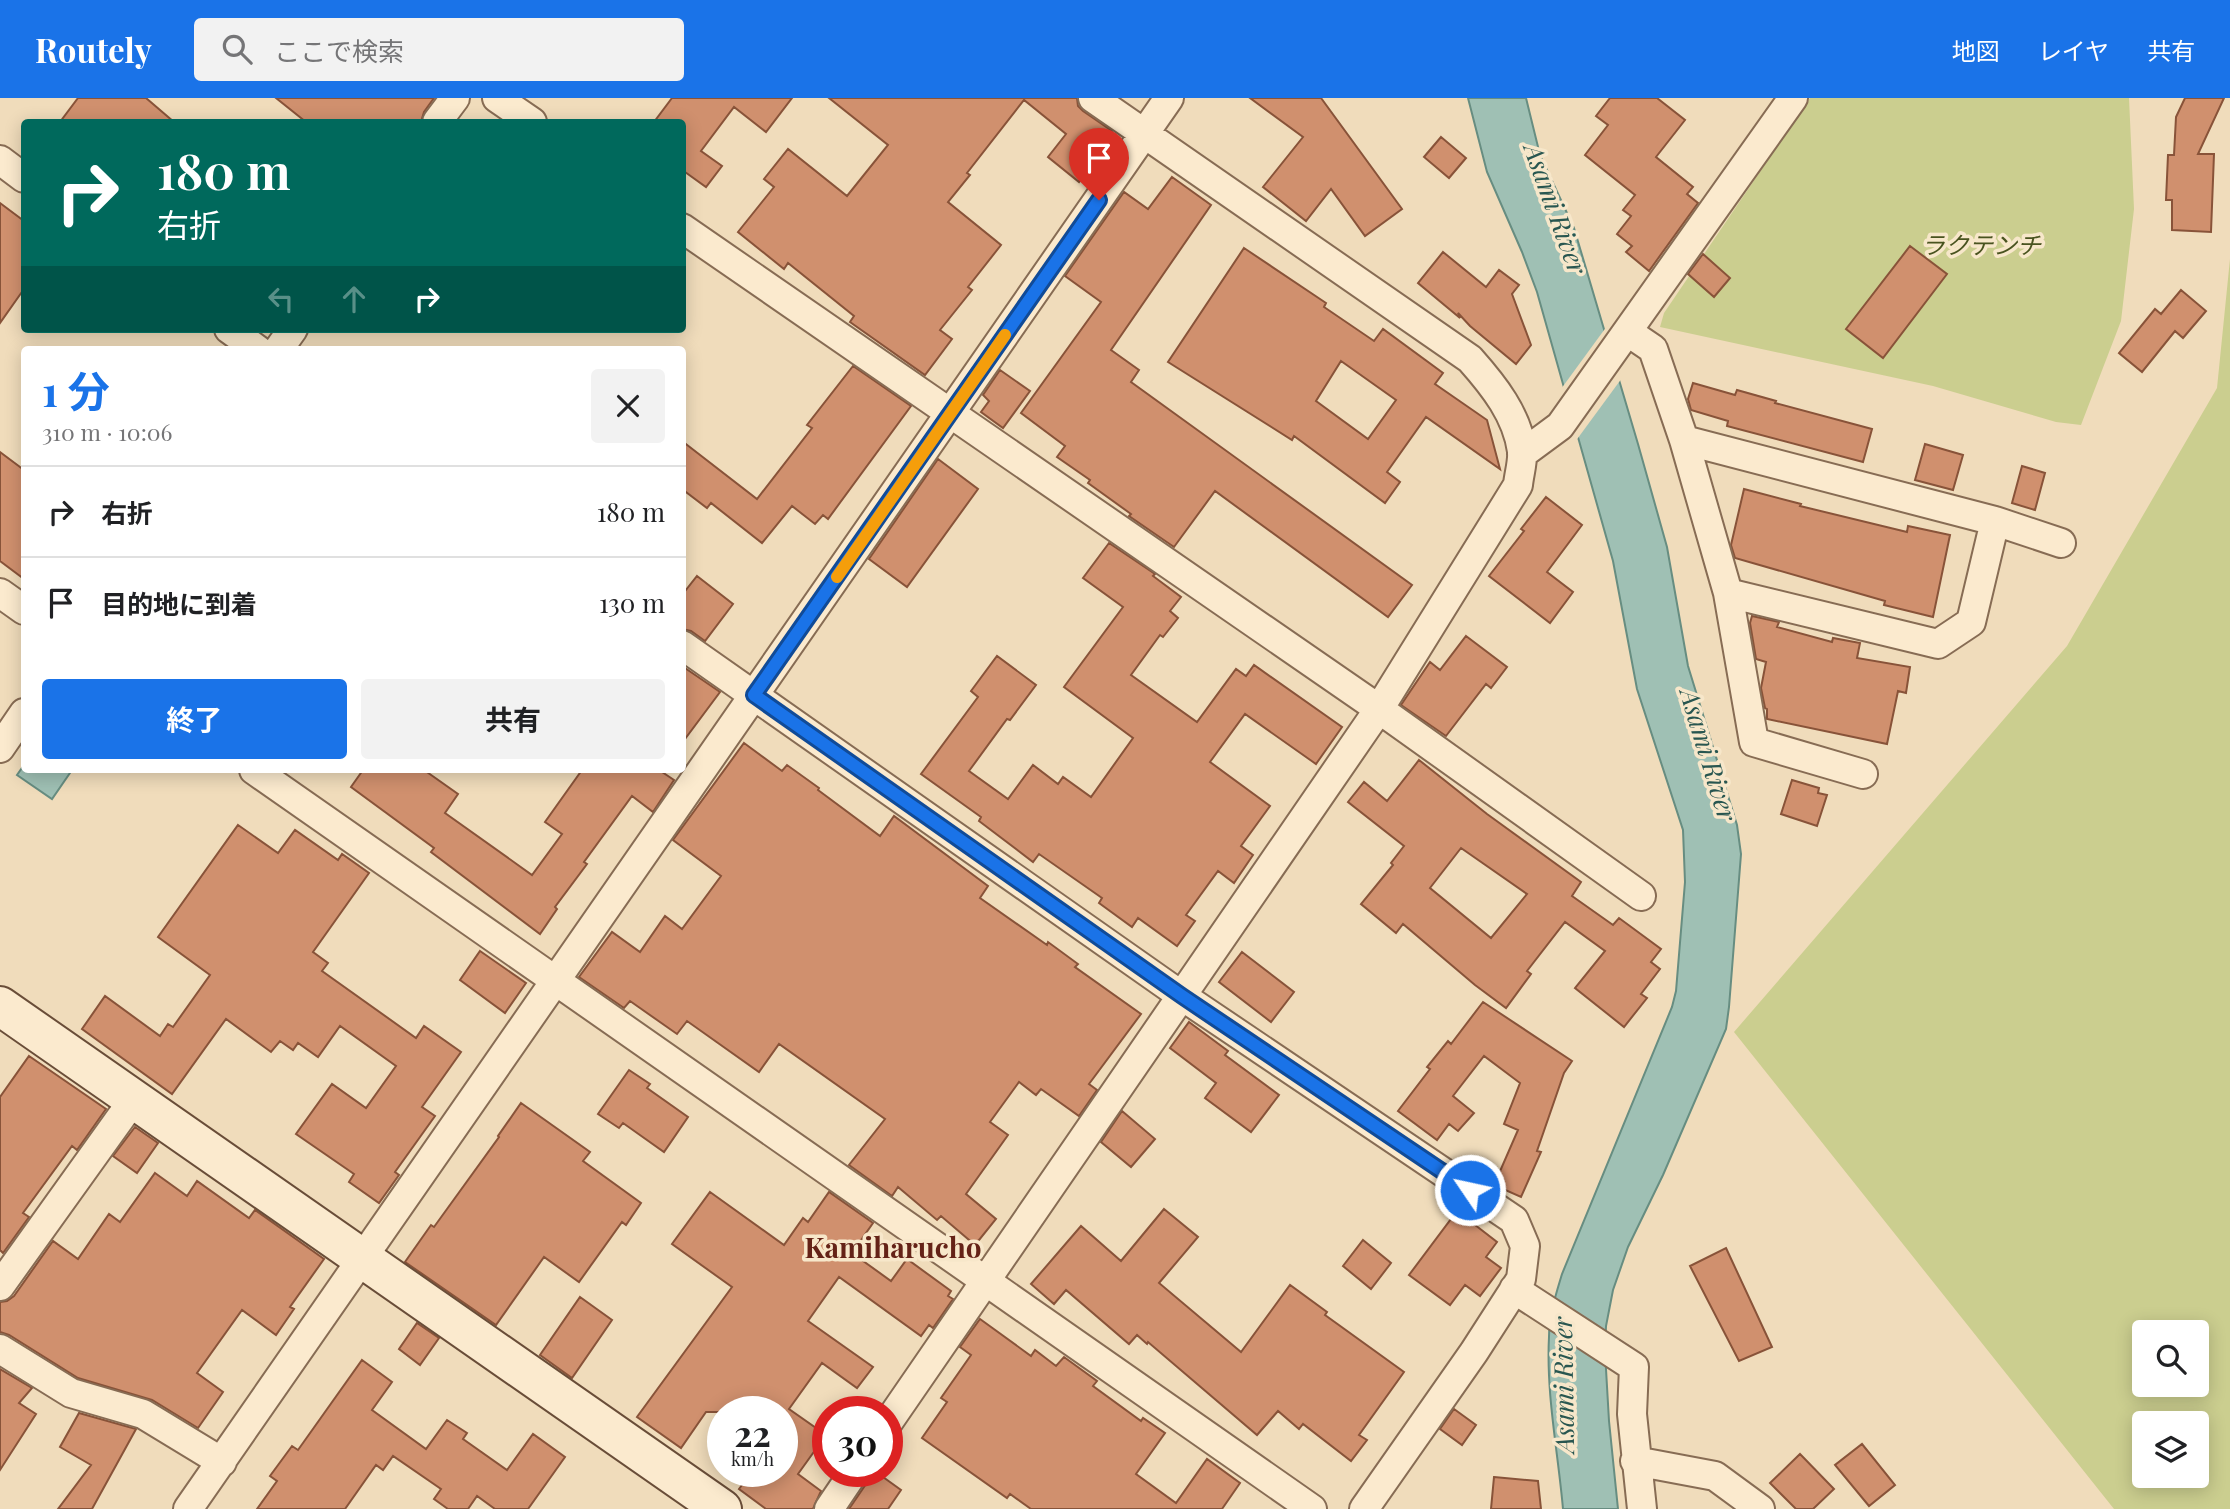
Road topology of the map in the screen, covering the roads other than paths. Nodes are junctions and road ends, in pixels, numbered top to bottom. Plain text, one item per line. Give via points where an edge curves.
1 (454, 98) edge
2 (497, 98) edge
3 (1093, 98) edge
4 (1169, 98) edge
5 (1793, 98) edge
6 (440, 119) edge
7 (528, 119) edge
8 (1144, 135) junction
9 (0, 160) edge
10 (21, 176) edge
11 (686, 231) edge
12 (1629, 332) junction
13 (235, 333) edge
14 (252, 346) edge
15 (950, 414) junction
16 (1684, 440) junction
17 (1522, 454) junction
18 (1995, 521) junction
19 (2061, 543) dead end
20 (0, 593) edge
21 (1728, 593) junction
22 (21, 608) edge
23 (686, 648) edge
24 (754, 695) junction
25 (1379, 709) junction
26 (21, 717) edge
27 (0, 748) edge
28 (258, 773) edge
29 (1863, 774) dead end
30 (1641, 896) dead end
31 (556, 981) junction
32 (1182, 996) junction
33 (0, 1006) edge
34 (134, 1099) junction
35 (363, 1258) junction
36 (986, 1281) junction
37 (0, 1286) edge
38 (1514, 1289) junction
39 (0, 1349) edge
40 (903, 1401) edge
41 (1635, 1461) junction
42 (222, 1462) junction
43 (844, 1487) edge
44 (188, 1509) edge
45 (722, 1509) edge
46 (829, 1509) edge
47 (1312, 1509) edge
48 (1364, 1509) edge
49 (1642, 1509) edge
50 (1760, 1509) edge

1 - 6 street
2 - 7 street
3 - 8 street
4 - 8 street
5 - 12 street
8 - 15 street
8 - 17 street via 1471,359 1496,389 1516,427
9 - 10 street
11 - 15 street
12 - 16 street via 1653,349
12 - 17 street via 1560,425
13 - 14 street
15 - 24 street
15 - 25 street
16 - 18 street
16 - 21 street
17 - 25 street via 1518,485
18 - 19 street
18 - 21 street via 1971,622 1938,644
20 - 22 street
21 - 29 street via 1754,742
23 - 24 street
24 - 31 street
24 - 32 street
25 - 30 street
25 - 32 street
26 - 27 street
28 - 31 street
31 - 35 street
31 - 36 street
32 - 36 street
32 - 38 street via 1514,1220 1525,1245 1521,1279
33 - 34 street
34 - 35 street
34 - 37 street
35 - 42 street
35 - 45 street
36 - 40 street
36 - 47 street
38 - 41 street via 1634,1367
38 - 48 street
39 - 42 street via 71,1393 143,1414
41 - 49 street
41 - 50 street via 1714,1476
42 - 44 street
43 - 46 street

